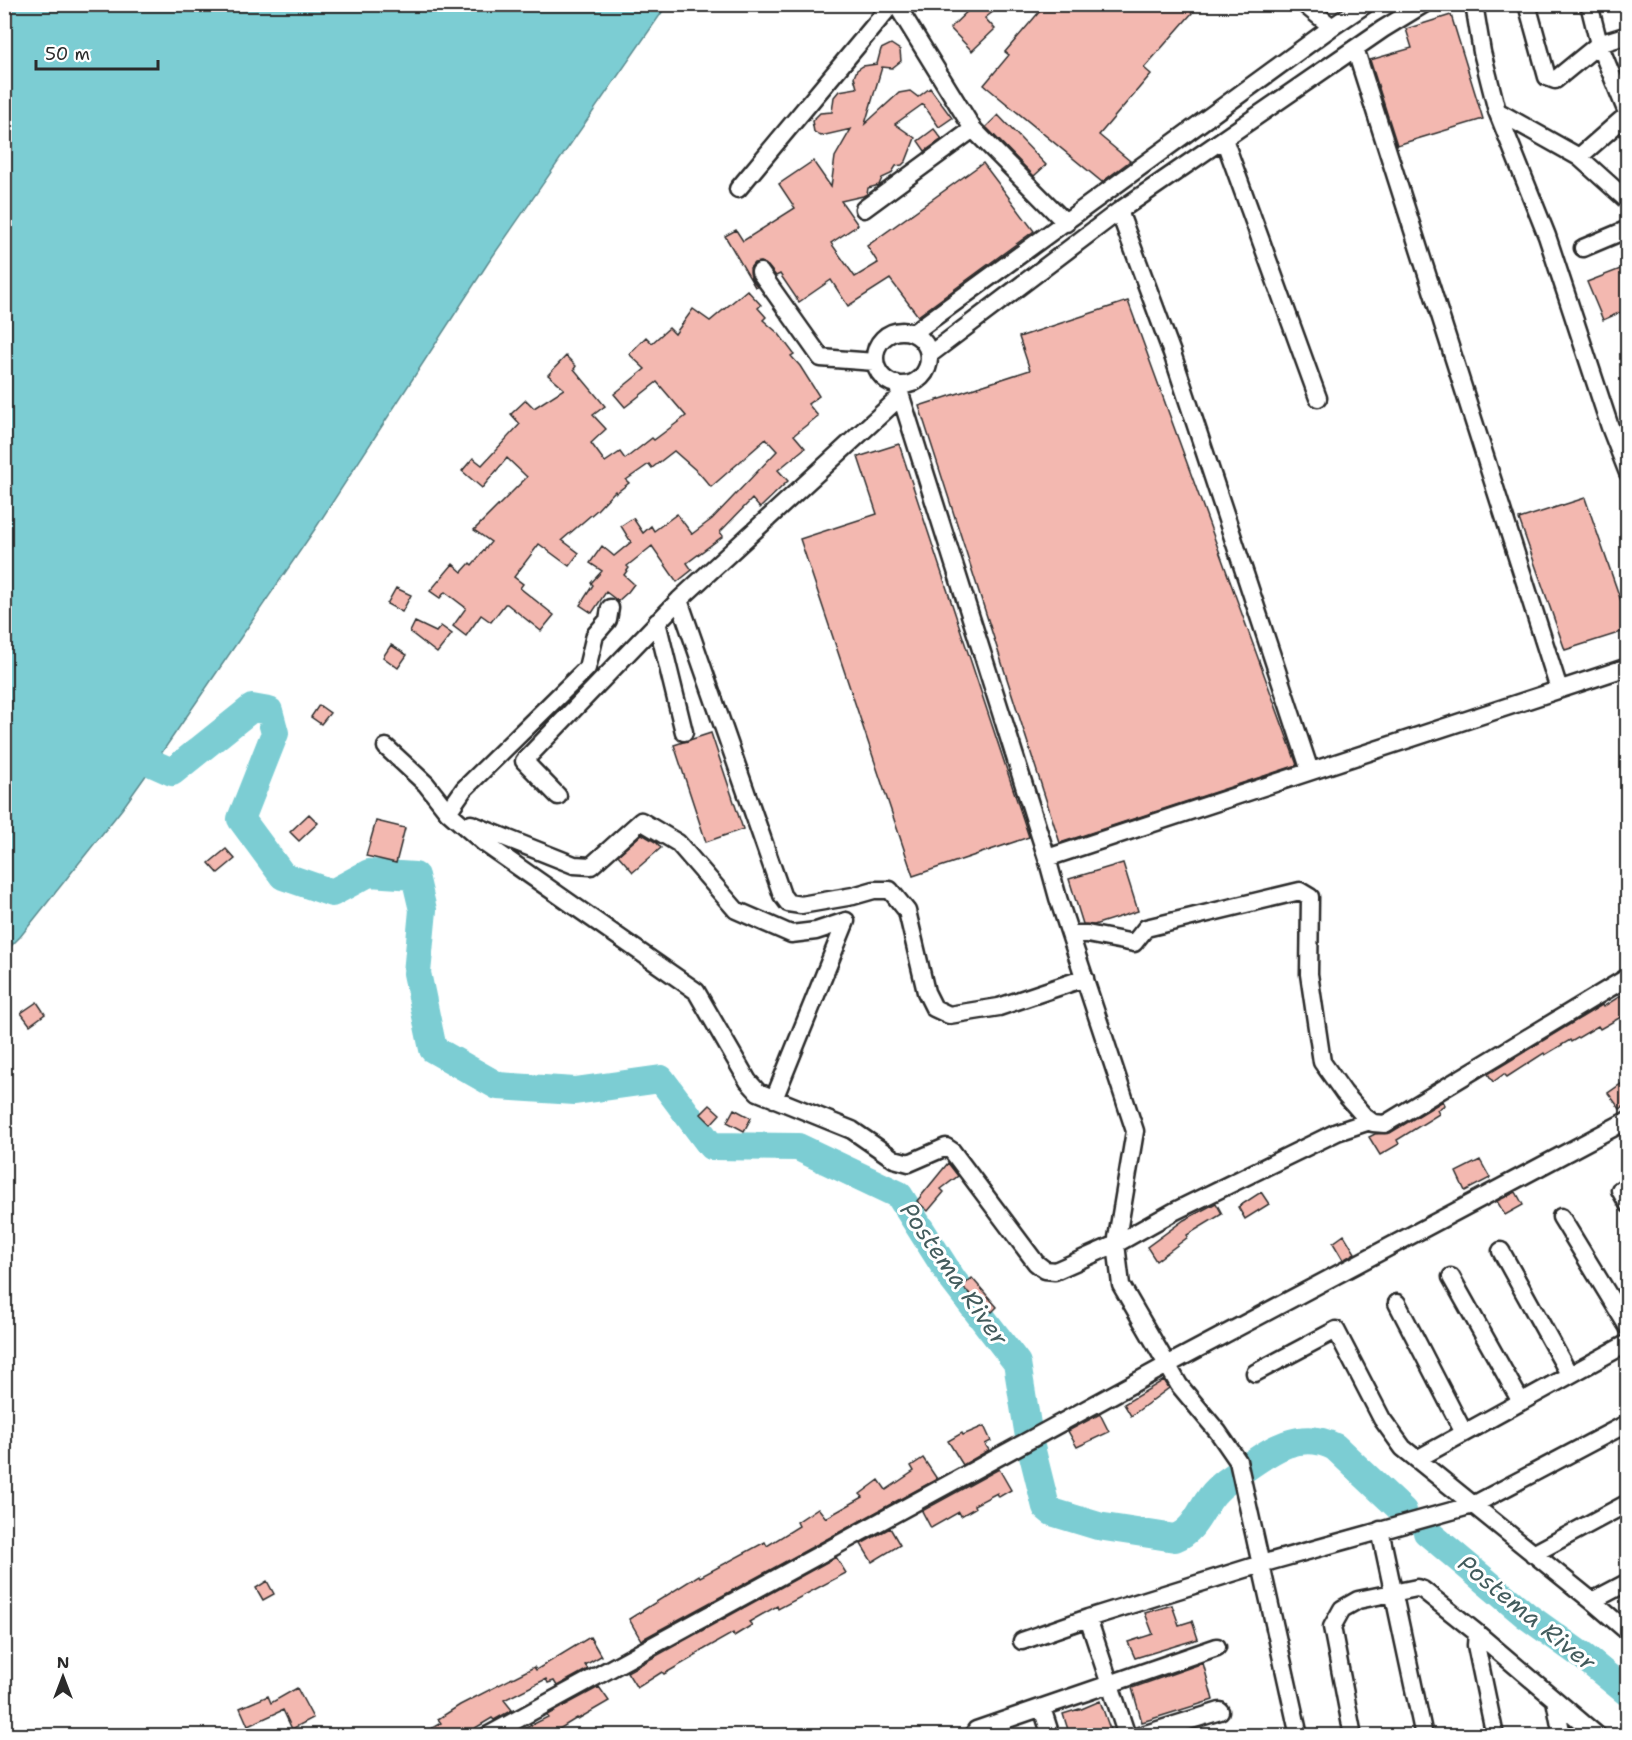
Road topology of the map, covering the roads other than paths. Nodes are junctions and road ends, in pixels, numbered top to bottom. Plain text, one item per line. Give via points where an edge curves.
1 (894, 4) edge
2 (1366, 4) edge
3 (1424, 4) edge
4 (1474, 4) edge
5 (1527, 4) edge
6 (1588, 4) edge
7 (1308, 6) edge
8 (1332, 27) junction
9 (1628, 34) edge
10 (1599, 44) junction
11 (1355, 48) junction
12 (1497, 111) junction
13 (1627, 115) edge
14 (973, 129) junction
15 (1224, 139) junction
16 (1579, 157) junction
17 (738, 189) dead end
18 (1628, 201) edge
19 (864, 209) dead end
20 (1119, 211) junction
21 (1066, 223) junction
22 (1628, 229) edge
23 (1583, 248) dead end
24 (760, 272) dead end
25 (913, 333) junction
26 (929, 355) junction
27 (875, 362) junction
28 (899, 390) junction
29 (1318, 399) dead end
30 (1628, 473) edge
31 (679, 600) junction
32 (610, 608) dead end
33 (657, 622) junction
34 (1628, 667) edge
35 (1559, 689) junction
36 (684, 732) dead end
37 (386, 747) dead end
38 (1311, 771) junction
39 (558, 796) dead end
40 (454, 816) junction
41 (1047, 858) junction
42 (1070, 934) junction
43 (1628, 977) edge
44 (1085, 978) junction
45 (774, 1099) junction
46 (1628, 1120) edge
47 (1370, 1121) junction
48 (1561, 1217) dead end
49 (1116, 1244) junction
50 (1501, 1251) dead end
51 (1451, 1276) dead end
52 (1397, 1303) dead end
53 (1628, 1327) edge
54 (1628, 1342) edge
55 (1167, 1365) junction
56 (1255, 1374) dead end
57 (1569, 1374) junction
58 (1520, 1400) junction
59 (1628, 1423) edge
60 (1463, 1431) junction
61 (1417, 1459) junction
62 (1628, 1503) edge
63 (1473, 1505) junction
64 (1380, 1530) junction
65 (1533, 1554) junction
66 (1261, 1564) junction
67 (1628, 1582) edge
68 (1393, 1592) junction
69 (1592, 1601) junction
70 (1088, 1618) junction
71 (1628, 1632) edge
72 (1478, 1633) junction
73 (1022, 1641) dead end
74 (1217, 1647) dead end
75 (1110, 1684) junction
76 (1555, 1700) junction
77 (1042, 1708) junction
78 (1220, 1711) dead end
79 (487, 1736) edge
80 (978, 1736) edge
81 (1051, 1736) edge
82 (1127, 1736) edge
83 (1139, 1736) edge
84 (1299, 1736) edge
85 (1353, 1736) edge
86 (1424, 1736) edge
87 (1495, 1736) edge
88 (1562, 1736) edge
89 (1598, 1736) edge

1 - 14 street
1 - 17 street
2 - 8 street
3 - 11 street
4 - 12 street
5 - 10 street via 1548,79 1555,80
6 - 10 street
7 - 8 street
8 - 21 street
9 - 10 street
10 - 13 street
11 - 15 street
11 - 35 street
12 - 16 street
12 - 30 street via 1547,236
13 - 16 street
14 - 19 street
14 - 21 street
15 - 20 street
15 - 29 street
16 - 18 street
20 - 26 street
20 - 38 street via 1172,353
21 - 25 street
22 - 23 street
24 - 27 street via 820,358
25 - 26 street via 924,342
25 - 27 street via 889,334 878,346
26 - 28 street via 926,371 920,378
27 - 28 street via 883,376
28 - 31 street
28 - 41 street
31 - 33 street
31 - 44 street via 788,903 801,905 890,890 907,911 926,992 934,1008 950,1015 999,1007
32 - 40 street via 608,620 595,635 587,668 464,789
33 - 36 street
33 - 39 street via 524,761
34 - 35 street
35 - 38 street
37 - 40 street
38 - 41 street
40 - 45 street via 484,843 696,991 748,1081 758,1092
40 - 45 street via 573,865 591,866 641,821 678,843 736,910 791,934 846,921
41 - 42 street
42 - 44 street
42 - 47 street via 1134,943 1146,928 1300,891 1311,897 1309,974 1322,1062
43 - 47 street via 1385,1124
44 - 49 street via 1135,1131
45 - 49 street via 852,1130 894,1159 909,1163 946,1147 1045,1270 1054,1271
46 - 55 street
47 - 49 street via 1326,1137
48 - 53 street
49 - 55 street via 1121,1285
50 - 57 street
51 - 58 street
52 - 60 street
54 - 57 street
55 - 66 street via 1238,1461
55 - 79 street
56 - 61 street via 1336,1330 1382,1419 1397,1441
57 - 58 street
58 - 60 street
59 - 63 street
60 - 61 street
61 - 63 street
62 - 65 street
63 - 64 street
63 - 65 street
64 - 66 street
64 - 68 street
65 - 69 street
66 - 70 street
66 - 84 street
67 - 69 street
68 - 72 street via 1423,1590
68 - 85 street via 1358,1600 1342,1609 1332,1627
68 - 86 street
69 - 71 street
70 - 73 street
70 - 75 street
72 - 76 street
72 - 87 street via 1476,1645
74 - 75 street
75 - 77 street
75 - 82 street
76 - 88 street
76 - 89 street
77 - 80 street via 976,1730
77 - 81 street
78 - 83 street

